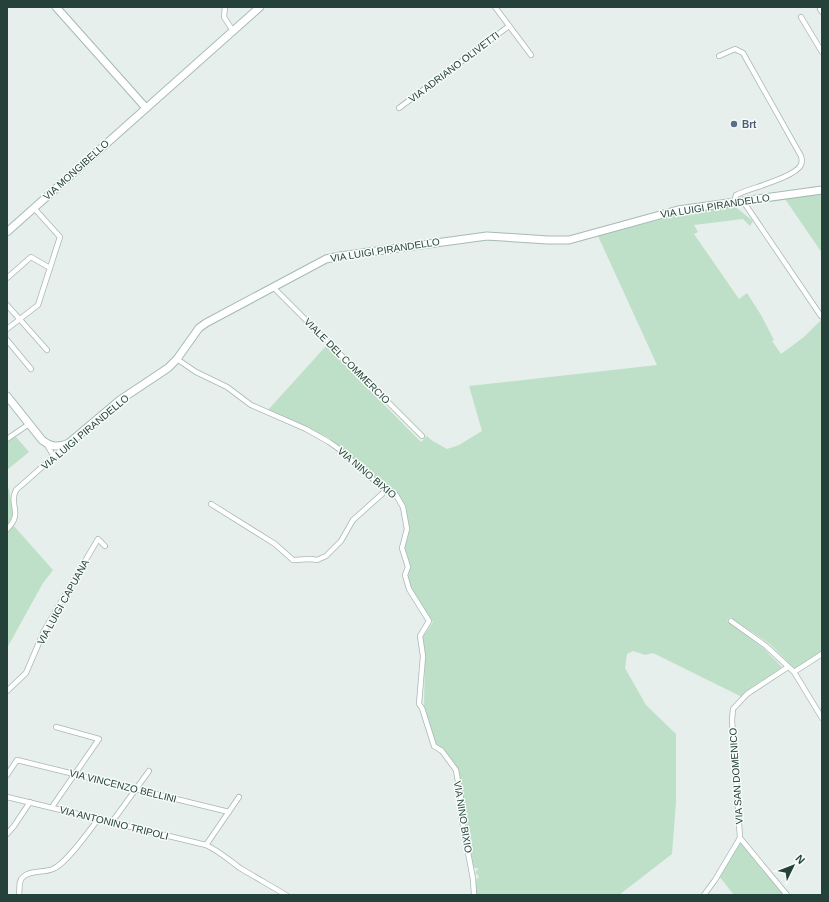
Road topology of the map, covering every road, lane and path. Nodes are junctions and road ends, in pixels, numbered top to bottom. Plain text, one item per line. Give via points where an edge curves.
1 (56, 7) edge
2 (225, 7) edge
3 (260, 7) edge
4 (495, 7) edge
5 (801, 17) dead end
6 (509, 26) junction
7 (233, 31) junction
8 (822, 52) edge
9 (531, 55) dead end
10 (719, 56) dead end
11 (146, 108) junction
12 (399, 108) dead end
13 (822, 190) edge
14 (744, 201) junction
15 (734, 202) junction
16 (34, 208) junction
17 (7, 232) edge
18 (50, 268) junction
19 (7, 278) edge
20 (273, 287) junction
21 (7, 305) edge
22 (820, 316) dead end
23 (20, 319) junction
24 (7, 329) edge
25 (7, 340) edge
26 (47, 350) dead end
27 (177, 359) junction
28 (31, 369) dead end
29 (7, 396) edge
30 (29, 424) junction
31 (422, 436) dead end
32 (7, 439) edge
33 (46, 443) junction
34 (68, 443) junction
35 (54, 457) junction
36 (386, 488) junction
37 (212, 504) dead end
38 (7, 529) edge
39 (105, 546) dead end
40 (731, 621) dead end
41 (822, 654) edge
42 (788, 667) junction
43 (794, 672) junction
44 (7, 691) edge
45 (822, 718) edge
46 (56, 727) dead end
47 (149, 771) dead end
48 (75, 774) junction
49 (7, 775) edge
50 (136, 789) junction
51 (7, 797) edge
52 (240, 797) dead end
53 (30, 802) junction
54 (52, 807) junction
55 (229, 812) junction
56 (99, 818) junction
57 (112, 822) junction
58 (7, 834) edge
59 (740, 838) junction
60 (206, 846) junction
61 (19, 895) edge
62 (286, 895) edge
63 (474, 895) edge
64 (704, 895) edge
65 (787, 895) edge

1 - 11 street
2 - 7 street via 224,17
3 - 7 street, VIA MONGIBELLO
4 - 6 street
5 - 8 street
6 - 9 street
6 - 12 street, VIA ADRIANO OLIVETTI
7 - 11 street, VIA MONGIBELLO
10 - 15 street via 735,48 743,53 802,161 797,170 736,195
11 - 16 street, VIA MONGIBELLO
13 - 14 street, VIA LUIGI PIRANDELLO
14 - 15 street, VIA LUIGI PIRANDELLO
14 - 22 street
15 - 20 street, VIA LUIGI PIRANDELLO via 666,213 569,240 487,236 340,256 326,259
16 - 17 street, VIA MONGIBELLO
16 - 18 street via 60,237
18 - 19 street via 31,257
18 - 23 street via 38,304
20 - 27 street, VIA LUIGI PIRANDELLO via 199,328
20 - 31 street, VIALE DEL COMMERCIO
21 - 23 street
23 - 24 street
23 - 26 street
25 - 28 street
27 - 34 street, VIA LUIGI PIRANDELLO via 120,400
27 - 36 street, VIA NINO BIXIO via 255,406 330,442 361,471
29 - 30 street
30 - 32 street
30 - 33 street
33 - 34 street via 58,447
33 - 35 street
34 - 35 street, VIA LUIGI PIRANDELLO
35 - 38 street, VIA LUIGI PIRANDELLO via 16,490 13,496 15,518
36 - 37 street via 353,520 341,541 326,556 317,560 293,560 275,544
36 - 63 street, VIA NINO BIXIO via 396,495 403,507 407,529 402,548 408,567 405,575 409,589 429,621 420,636 423,656 419,704 434,746 442,751 456,770
39 - 44 street, VIA LUIGI CAPUANA via 98,539 48,625 26,673
40 - 42 street via 766,646
41 - 43 street
42 - 43 street
42 - 59 street, VIA SAN DOMENICO via 747,694 733,709
43 - 45 street
46 - 48 street via 99,740
47 - 50 street
48 - 49 street, VIA VINCENZO BELLINI via 17,760
48 - 50 street, VIA VINCENZO BELLINI
48 - 54 street
50 - 55 street, VIA VINCENZO BELLINI
50 - 57 street
51 - 53 street, VIA ANTONINO TRIPOLI
52 - 55 street
53 - 54 street, VIA ANTONINO TRIPOLI
53 - 58 street
54 - 56 street, VIA ANTONINO TRIPOLI
55 - 60 street
56 - 57 street, VIA ANTONINO TRIPOLI
56 - 61 street via 76,848 56,868 23,877
57 - 60 street, VIA ANTONINO TRIPOLI
59 - 64 street
59 - 65 street, VIA SAN DOMENICO
60 - 62 street, VIA ANTONINO TRIPOLI

